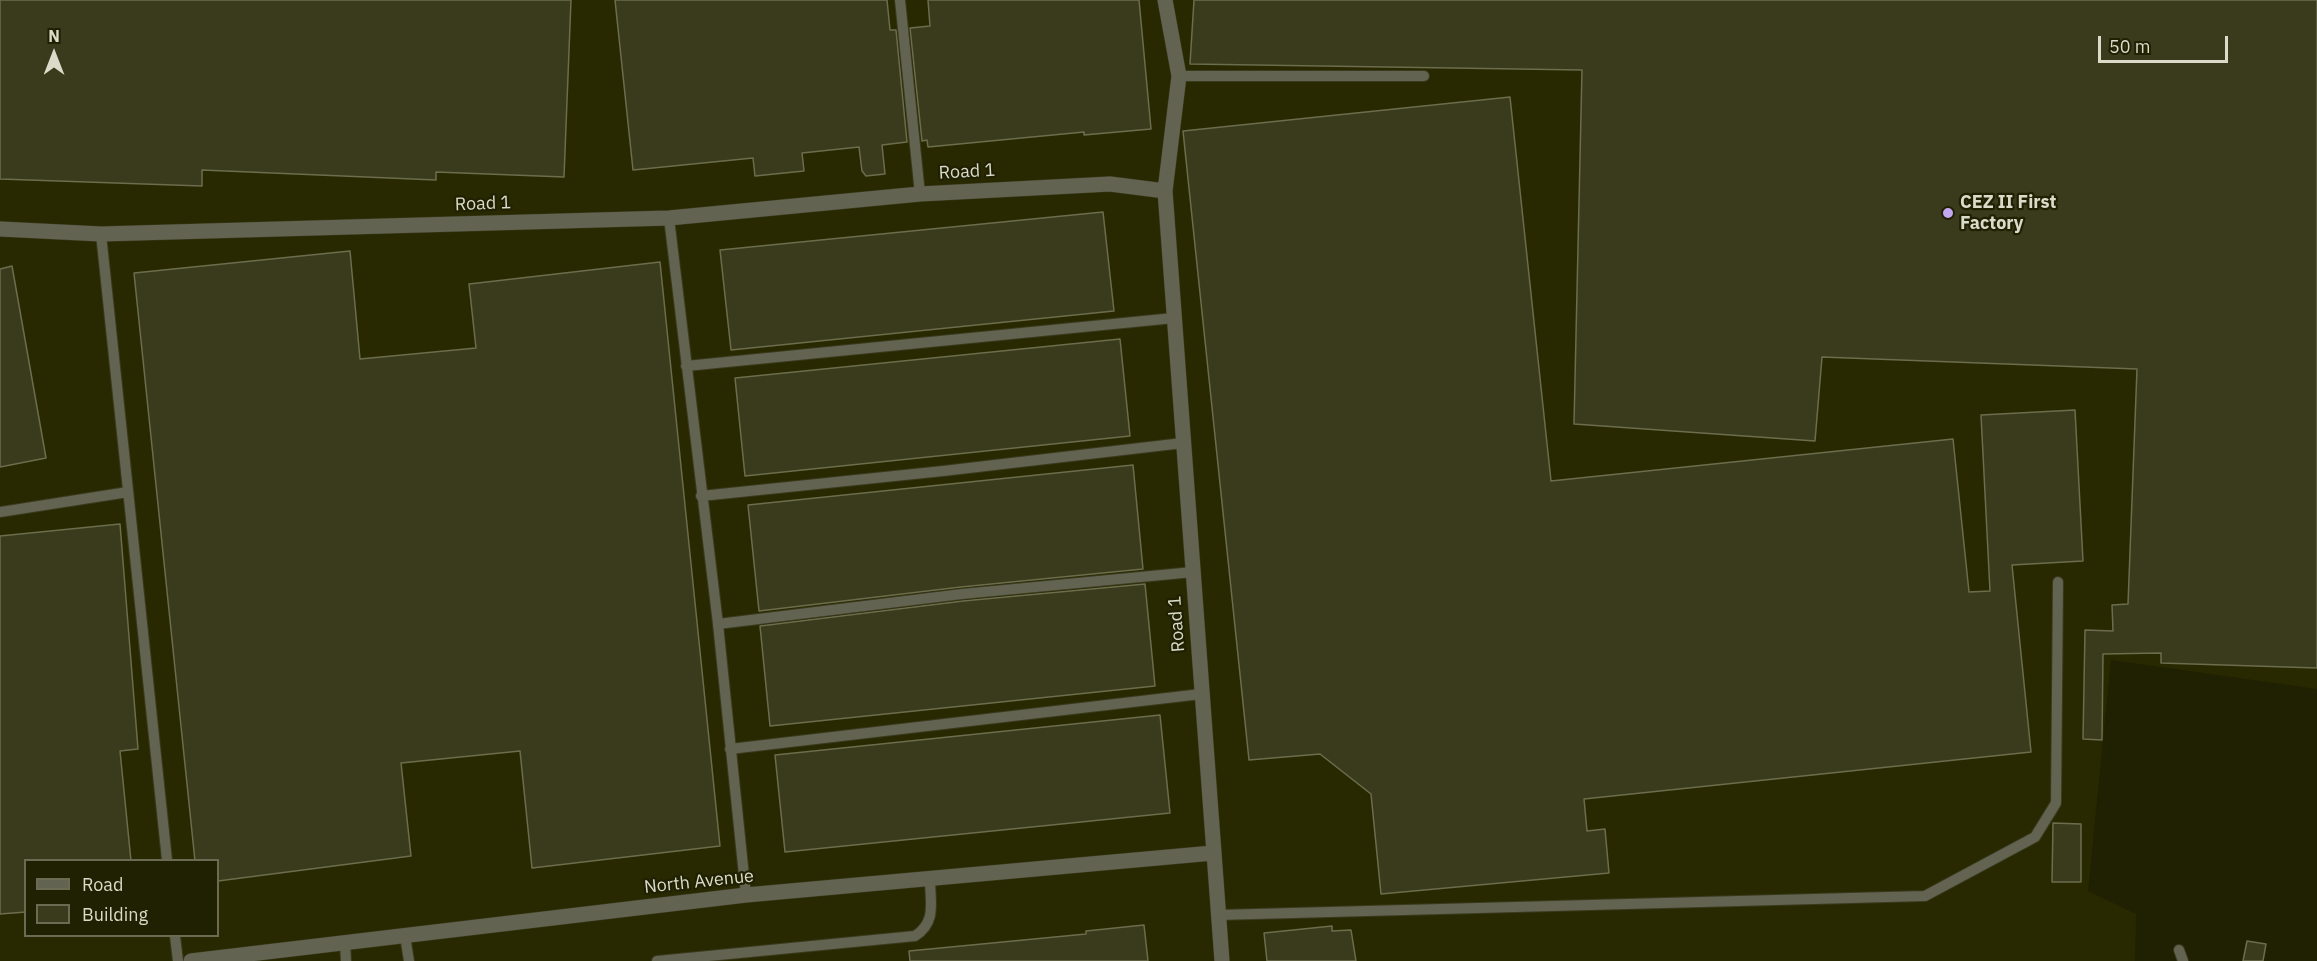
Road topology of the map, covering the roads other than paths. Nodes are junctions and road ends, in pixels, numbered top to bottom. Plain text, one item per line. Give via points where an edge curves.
1 (900, 0) edge
2 (1166, 0) edge
3 (1179, 76) junction
4 (1424, 76) dead end
5 (1165, 191) junction
6 (920, 194) junction
7 (669, 218) junction
8 (0, 229) edge
9 (100, 234) junction
10 (1174, 318) junction
11 (686, 366) junction
12 (1184, 443) junction
13 (128, 492) junction
14 (701, 496) junction
15 (0, 512) edge
16 (1192, 572) junction
17 (2058, 582) dead end
18 (718, 624) junction
19 (1201, 694) junction
20 (730, 749) junction
21 (1213, 853) junction
22 (167, 859) edge
23 (930, 879) junction
24 (746, 896) junction
25 (1218, 915) junction
26 (405, 936) junction
27 (175, 937) edge
28 (345, 943) junction
29 (2179, 950) dead end
30 (178, 961) edge
31 (191, 961) edge
32 (346, 961) edge
33 (409, 961) edge
34 (657, 961) edge
35 (1222, 961) edge
36 (2183, 961) edge

1 - 6 lane
2 - 3 street
3 - 4 lane
3 - 5 street
5 - 6 street, Road 1 via 1110,184
5 - 10 street, Road 1
6 - 7 street, Road 1
7 - 9 street, Road 1
7 - 11 lane
8 - 9 street, Road 1
9 - 13 lane
10 - 11 lane
10 - 12 street, Road 1
11 - 14 lane
12 - 14 lane
12 - 16 street, Road 1
13 - 15 lane
13 - 22 lane
14 - 18 lane
16 - 18 lane via 962,594
16 - 19 street, Road 1
17 - 25 lane via 2056,803 2036,837 1925,896
18 - 20 lane
19 - 20 lane
19 - 21 street, Road 1
20 - 24 lane
21 - 23 street, North Avenue
21 - 25 street, Road 1
23 - 24 street, North Avenue
23 - 34 lane via 930,921 915,936
24 - 26 street, North Avenue
25 - 35 street, Road 1
26 - 28 street, North Avenue
26 - 33 lane
27 - 30 lane
28 - 31 street, North Avenue
28 - 32 lane
29 - 36 lane

